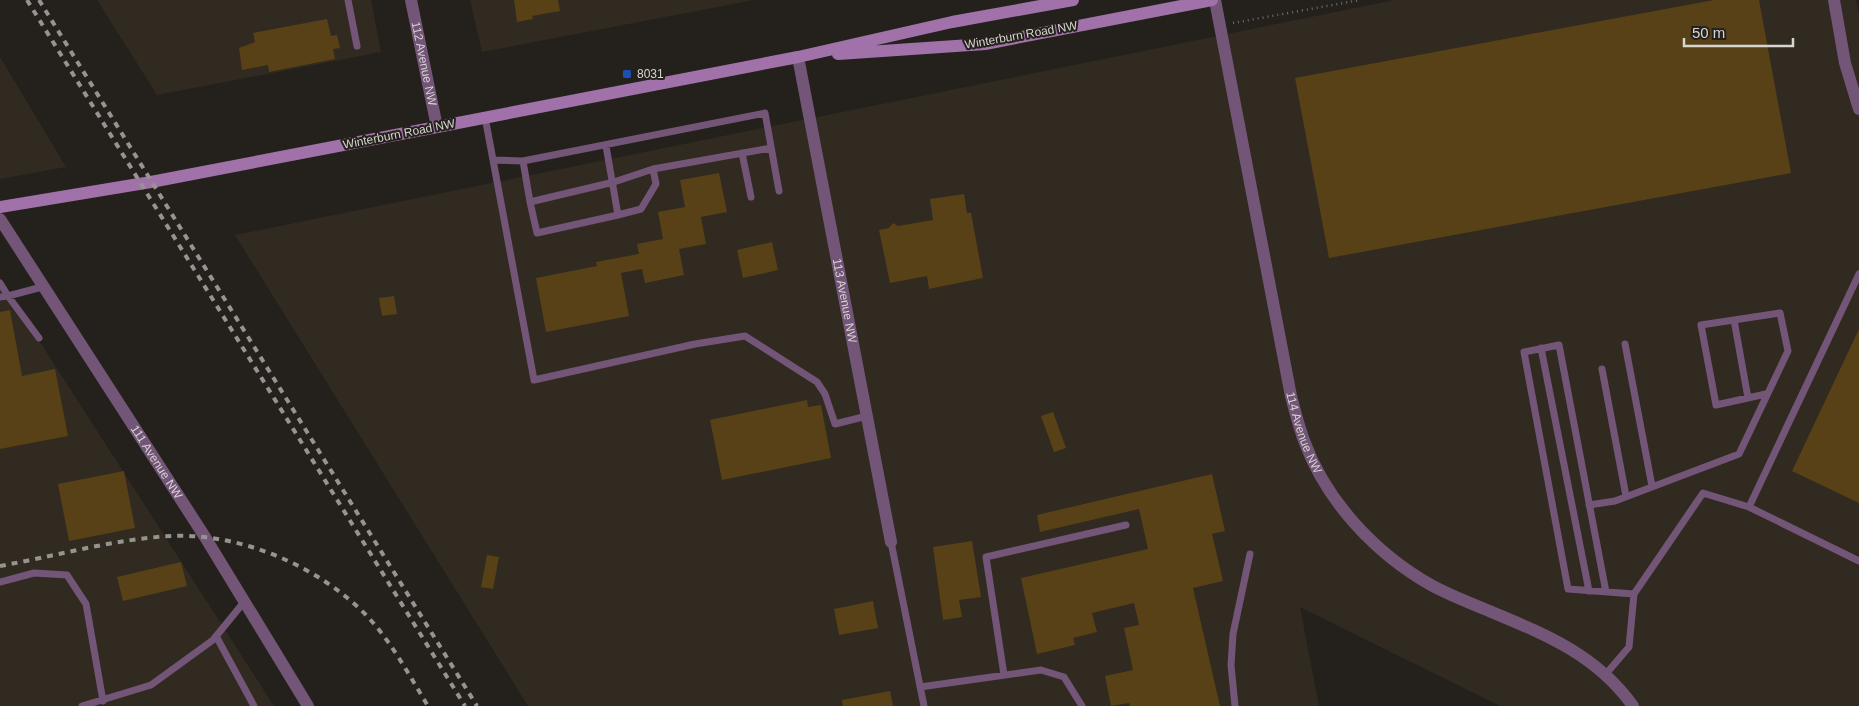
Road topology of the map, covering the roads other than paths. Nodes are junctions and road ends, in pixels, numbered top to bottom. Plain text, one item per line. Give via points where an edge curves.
1 (348, 0) edge
2 (411, 0) edge
3 (1073, 0) edge
4 (1214, 0) edge
5 (1834, 0) edge
6 (357, 46) dead end
7 (798, 56) junction
8 (1859, 109) edge
9 (485, 117) junction
10 (437, 127) junction
11 (606, 146) junction
12 (771, 148) junction
13 (742, 153) junction
14 (493, 160) junction
15 (523, 161) junction
16 (653, 169) junction
17 (614, 182) junction
18 (778, 191) dead end
19 (751, 197) dead end
20 (530, 202) junction
21 (0, 207) edge
22 (618, 215) junction
23 (0, 220) edge
24 (1859, 274) edge
25 (0, 283) edge
26 (42, 287) junction
27 (8, 296) junction
28 (0, 298) edge
29 (1734, 320) junction
30 (38, 338) dead end
31 (1625, 344) dead end
32 (1541, 348) junction
33 (1602, 369) dead end
34 (1766, 394) junction
35 (1748, 398) junction
36 (867, 416) junction
37 (1652, 486) junction
38 (1626, 496) junction
39 (1589, 505) junction
40 (1749, 506) junction
41 (1126, 525) dead end
42 (891, 542) joint
43 (1250, 554) dead end
44 (1859, 561) edge
45 (0, 582) edge
46 (1589, 591) junction
47 (1606, 592) junction
48 (1634, 594) junction
49 (244, 602) junction
50 (216, 636) junction
51 (1004, 675) junction
52 (1606, 675) junction
53 (920, 687) junction
54 (103, 701) junction
55 (82, 706) edge
56 (254, 706) edge
57 (308, 706) edge
58 (924, 706) edge
59 (1082, 706) edge
60 (1235, 706) edge
61 (1634, 706) edge

1 - 6 lane
2 - 10 street, 112 Avenue NW
3 - 7 main road, Winterburn Road NW via 952,22
4 - 7 main road, Winterburn Road NW via 985,44
4 - 52 street, 114 Avenue NW via 1291,396 1305,444 1323,480 1372,542 1400,565 1432,585 1555,639
5 - 8 street via 1845,64
7 - 9 main road, Winterburn Road NW
7 - 36 street, 113 Avenue NW
9 - 10 main road, Winterburn Road NW
9 - 14 lane
10 - 21 main road, Winterburn Road NW
11 - 12 lane via 766,113
11 - 15 lane
11 - 17 lane
12 - 13 lane
12 - 18 lane
13 - 16 lane
13 - 19 lane
14 - 15 lane
14 - 36 lane via 534,380 694,344 745,336 817,382 825,394 835,424
15 - 20 lane
16 - 17 lane
16 - 22 lane via 656,184 641,209
17 - 20 lane
17 - 22 lane
20 - 22 lane via 538,233
23 - 26 street, 111 Avenue NW
24 - 40 lane
25 - 27 lane
26 - 27 lane
26 - 49 street, 111 Avenue NW
27 - 28 lane
27 - 30 lane
29 - 34 lane via 1780,312 1788,351
29 - 35 lane
29 - 35 lane via 1701,325 1716,405
31 - 37 lane
32 - 39 lane via 1559,345
32 - 46 lane
32 - 46 lane via 1524,352 1566,580 1568,589
33 - 38 lane
34 - 35 lane
34 - 37 lane via 1740,454
36 - 42 street, 113 Avenue NW
37 - 38 lane
38 - 39 lane
39 - 47 lane
40 - 44 lane
40 - 48 lane via 1702,493
41 - 51 lane via 986,557
42 - 53 lane
43 - 60 lane via 1233,634 1231,665
45 - 54 lane via 34,573 67,575 86,604
46 - 47 lane
47 - 48 lane
48 - 52 lane via 1629,647
49 - 50 lane
49 - 57 street, 111 Avenue NW
50 - 54 lane via 151,685
50 - 56 lane
51 - 53 lane
51 - 59 lane via 1041,670 1064,677
52 - 61 street, 114 Avenue NW
53 - 58 lane
54 - 55 lane

